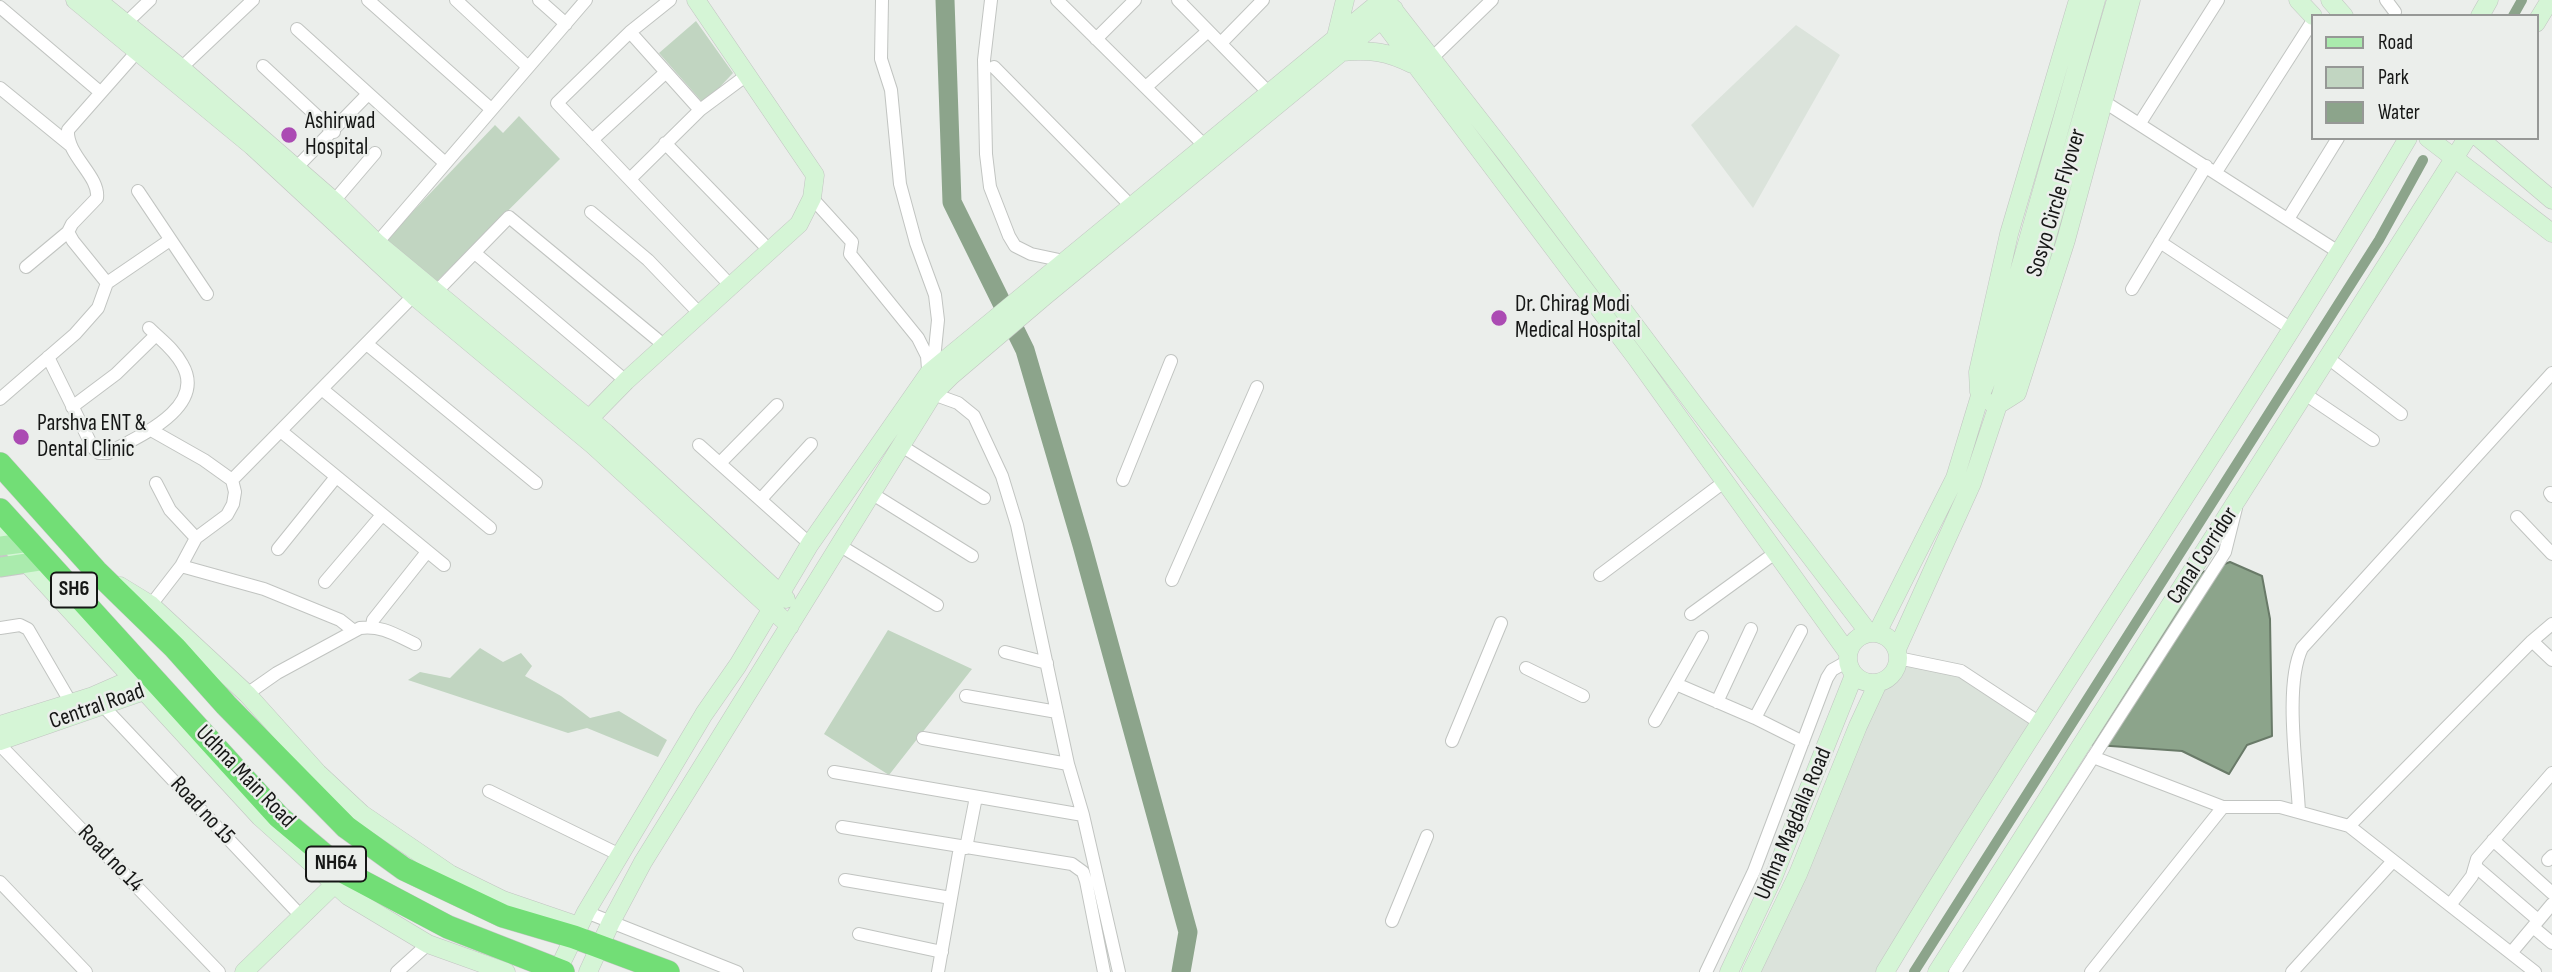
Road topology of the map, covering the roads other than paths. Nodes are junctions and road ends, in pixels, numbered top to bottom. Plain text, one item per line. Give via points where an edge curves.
1 (75, 0) edge
2 (97, 0) edge
3 (150, 0) edge
4 (253, 0) edge
5 (368, 0) edge
6 (456, 0) edge
7 (539, 0) edge
8 (586, 0) edge
9 (670, 0) edge
10 (882, 0) edge
11 (991, 0) edge
12 (1057, 0) edge
13 (1135, 0) edge
14 (1178, 0) edge
15 (1263, 0) edge
16 (1345, 0) edge
17 (1492, 0) edge
18 (2078, 0) edge
19 (2096, 0) edge
20 (2116, 0) edge
21 (2131, 0) edge
22 (2218, 0) edge
23 (2298, 0) edge
24 (2328, 0) edge
25 (2386, 0) edge
26 (2550, 0) edge
27 (705, 4) edge
28 (1380, 6) edge
29 (0, 7) edge
30 (2395, 12) dead end
31 (2312, 14) edge
32 (2316, 14) edge
33 (2342, 14) edge
34 (2538, 20) edge
35 (126, 23) junction
36 (566, 23) junction
37 (2310, 25) edge
38 (297, 29) dead end
39 (1208, 31) junction
40 (629, 32) junction
41 (1096, 38) junction
42 (1221, 43) junction
43 (1339, 44) junction
44 (141, 46) junction
45 (1425, 63) junction
46 (263, 66) dead end
47 (527, 67) junction
48 (995, 67) dead end
49 (181, 68) junction
50 (664, 73) junction
51 (747, 75) junction
52 (1146, 87) junction
53 (0, 88) edge
54 (100, 92) junction
55 (1268, 92) junction
56 (369, 94) junction
57 (2103, 101) junction
58 (491, 109) junction
59 (700, 110) junction
60 (2140, 123) junction
61 (334, 132) junction
62 (592, 140) junction
63 (2338, 140) edge
64 (2407, 140) edge
65 (2430, 140) edge
66 (2466, 140) edge
67 (2481, 140) edge
68 (665, 143) junction
69 (70, 145) junction
70 (1205, 146) junction
71 (375, 153) dead end
72 (2454, 159) junction
73 (445, 163) junction
74 (296, 168) junction
75 (2211, 169) junction
76 (630, 179) junction
77 (138, 191) dead end
78 (812, 198) junction
79 (2552, 200) edge
80 (334, 201) junction
81 (1131, 206) junction
82 (591, 212) dead end
83 (2288, 219) junction
84 (68, 232) junction
85 (2552, 233) edge
86 (170, 240) junction
87 (2160, 242) junction
88 (377, 243) junction
89 (769, 251) junction
90 (2340, 253) junction
91 (476, 254) junction
92 (1064, 261) junction
93 (26, 267) dead end
94 (107, 283) junction
95 (731, 286) junction
96 (2132, 289) dead end
97 (1041, 290) junction
98 (425, 291) junction
99 (206, 295) dead end
100 (701, 314) junction
101 (2293, 330) junction
102 (368, 345) junction
103 (665, 346) junction
104 (48, 357) junction
105 (2328, 358) junction
106 (1171, 360) dead end
107 (939, 370) junction
108 (1999, 370) junction
109 (2552, 373) edge
110 (626, 381) junction
111 (1257, 387) dead end
112 (323, 390) junction
113 (933, 394) junction
114 (2305, 394) junction
115 (0, 399) edge
116 (1979, 399) junction
117 (777, 405) dead end
118 (1998, 405) junction
119 (72, 407) junction
120 (2402, 414) dead end
121 (582, 425) junction
122 (150, 430) junction
123 (282, 432) junction
124 (2373, 440) dead end
125 (811, 444) dead end
126 (699, 445) dead end
127 (900, 445) junction
128 (720, 463) junction
129 (0, 464) edge
130 (336, 477) junction
131 (1123, 480) dead end
132 (232, 481) junction
133 (1724, 482) junction
134 (156, 483) dead end
135 (536, 483) dead end
136 (870, 493) junction
137 (984, 498) dead end
138 (761, 499) junction
139 (2238, 501) junction
140 (0, 510) edge
141 (382, 515) junction
142 (2517, 517) dead end
143 (490, 528) dead end
144 (196, 538) junction
145 (810, 544) junction
146 (839, 545) junction
147 (19, 548) edge
148 (278, 550) dead end
149 (427, 552) junction
150 (1775, 553) junction
151 (2552, 554) edge
152 (972, 556) dead end
153 (443, 565) dead end
154 (181, 566) junction
155 (0, 567) edge
156 (1600, 575) dead end
157 (1172, 580) dead end
158 (325, 582) dead end
159 (775, 601) junction
160 (937, 605) dead end
161 (147, 611) junction
162 (1691, 614) dead end
163 (795, 619) junction
164 (1501, 623) dead end
165 (2552, 624) edge
166 (372, 626) junction
167 (0, 628) edge
168 (1751, 629) dead end
169 (354, 631) junction
170 (1801, 631) dead end
171 (1873, 633) junction
172 (1702, 637) dead end
173 (2532, 641) junction
174 (415, 644) dead end
175 (1005, 652) dead end
176 (181, 654) junction
177 (1897, 654) junction
178 (2552, 660) edge
179 (1047, 663) junction
180 (1850, 663) junction
181 (1526, 668) dead end
182 (146, 682) junction
183 (1878, 683) junction
184 (1676, 684) junction
185 (247, 694) junction
186 (966, 696) dead end
187 (1583, 696) dead end
188 (1717, 702) junction
189 (71, 703) junction
190 (103, 706) junction
191 (1057, 712) junction
192 (1755, 718) junction
193 (1655, 721) dead end
194 (2040, 723) junction
195 (0, 725) edge
196 (923, 738) dead end
197 (1452, 741) dead end
198 (1803, 742) junction
199 (0, 743) edge
200 (2093, 757) junction
201 (1068, 764) junction
202 (834, 772) dead end
203 (2552, 773) edge
204 (489, 791) dead end
205 (976, 797) junction
206 (2222, 807) junction
207 (2299, 812) junction
208 (1083, 816) junction
209 (2349, 826) junction
210 (842, 827) dead end
211 (1427, 836) dead end
212 (2493, 840) junction
213 (963, 848) junction
214 (620, 855) junction
215 (2393, 861) junction
216 (2475, 866) junction
217 (340, 878) junction
218 (845, 880) dead end
219 (0, 882) edge
220 (2552, 893) edge
221 (951, 898) junction
222 (2552, 904) edge
223 (2450, 905) junction
224 (301, 916) junction
225 (1392, 921) dead end
226 (611, 922) junction
227 (2535, 924) junction
228 (580, 925) junction
229 (859, 933) dead end
230 (2552, 943) edge
231 (428, 944) junction
232 (599, 947) junction
233 (942, 951) junction
234 (2511, 953) junction
235 (401, 971) edge
236 (561, 971) edge
237 (86, 972) edge
238 (219, 972) edge
239 (244, 972) edge
240 (506, 972) edge
241 (588, 972) edge
242 (668, 972) edge
243 (737, 972) edge
244 (938, 972) edge
245 (1104, 972) edge
246 (1119, 972) edge
247 (1706, 972) edge
248 (1729, 972) edge
249 (1751, 972) edge
250 (1885, 972) edge
251 (1937, 972) edge
252 (1955, 972) edge
253 (2091, 972) edge
254 (2292, 972) edge
255 (2535, 972) edge

1 - 44 street
2 - 35 street
3 - 35 street
4 - 49 street
5 - 58 street
6 - 47 street
7 - 36 street
8 - 36 street
9 - 40 street
10 - 107 street via 881,59 891,90 900,184 935,295
11 - 92 street via 985,60 990,187 1015,246
12 - 41 street
13 - 41 street
14 - 39 street
15 - 42 street
16 - 43 street
17 - 45 street
18 - 116 street via 2009,234 1978,372
19 - 108 street, Sosyo Circle Flyover
20 - 108 street, Sosyo Circle Flyover
21 - 57 street
22 - 60 street
23 - 31 street
24 - 32 street
24 - 33 street
25 - 30 street
26 - 34 street
27 - 51 street
28 - 43 street
28 - 45 street
29 - 54 street
35 - 44 street
36 - 47 street
37 - 75 street
38 - 56 street
39 - 42 street
39 - 52 street
40 - 50 street
40 - 62 street via 557,103
41 - 52 street
42 - 55 street
43 - 45 street
43 - 55 street
43 - 97 street
44 - 49 street
44 - 54 street
44 - 98 street
45 - 133 street
45 - 171 street
46 - 61 street
47 - 58 street
48 - 81 street
49 - 74 street
50 - 59 street
50 - 62 street
51 - 59 street
51 - 78 street via 815,175
52 - 70 street
53 - 69 street
54 - 69 street via 68,130
55 - 70 street
56 - 61 street
56 - 73 street
57 - 60 street
57 - 118 street via 2066,240 2017,393
58 - 73 street
59 - 68 street
60 - 75 street
61 - 74 street
62 - 76 street
63 - 83 street
64 - 90 street
65 - 72 street
66 - 72 street, Canal Corridor
67 - 79 street
68 - 76 street
68 - 89 street
69 - 84 street via 98,194
70 - 81 street
71 - 80 street
72 - 85 street
72 - 105 street, Canal Corridor
73 - 88 street
74 - 80 street
75 - 83 street
75 - 87 street
76 - 95 street
77 - 86 street
78 - 89 street via 799,224
78 - 107 street via 852,242 850,254
80 - 88 street
81 - 92 street
82 - 100 street via 648,260
83 - 90 street
84 - 93 street
84 - 94 street
86 - 94 street
86 - 99 street
87 - 96 street
87 - 101 street
88 - 98 street
89 - 95 street
90 - 101 street
91 - 98 street
91 - 103 street via 509,217
91 - 110 street
92 - 97 street
94 - 104 street via 98,308
95 - 100 street
97 - 107 street
98 - 102 street
98 - 121 street
100 - 103 street
101 - 194 street
102 - 112 street
102 - 135 street
103 - 110 street
104 - 115 street
104 - 119 street
105 - 114 street, Canal Corridor
105 - 120 street
106 - 131 street
107 - 113 street
107 - 145 street
108 - 116 street, Sosyo Circle Flyover
108 - 118 street, Sosyo Circle Flyover
109 - 207 street via 2302,648 2292,685
110 - 121 street
111 - 157 street
112 - 123 street
112 - 143 street
113 - 127 street
113 - 179 street via 958,403 974,416 1002,476
114 - 124 street
114 - 139 street, Canal Corridor
116 - 118 street
116 - 171 street, Udhna Magdalla Road via 1955,478
117 - 128 street
118 - 177 street, Sosyo Circle Flyover via 1972,483
119 - 122 street via 99,453 108,453
119 - 122 street via 116,374 152,332 174,351 187,379 184,398 167,420
121 - 159 street
122 - 132 street
123 - 130 street
123 - 132 street
125 - 138 street
126 - 128 street
127 - 136 street
127 - 137 street
128 - 138 street
129 - 161 highway, NH64 via 96,571
130 - 141 street
130 - 148 street
132 - 144 street via 235,492 227,515
133 - 150 street
133 - 156 street
134 - 144 street via 170,510
136 - 146 street
136 - 152 street
138 - 145 street
139 - 200 street via 2225,552
139 - 251 street, Canal Corridor
140 - 147 highway, Udhna Main Road / SH6
141 - 149 street
141 - 158 street
142 - 151 street
144 - 154 street
145 - 159 street
146 - 160 street
146 - 163 street
147 - 155 main road
147 - 182 highway, Udhna Main Road / SH6
149 - 153 street
149 - 166 street
150 - 162 street
150 - 180 street
154 - 161 street
154 - 169 street via 264,589 340,620
159 - 163 street
159 - 214 street
161 - 176 highway, NH64
161 - 185 street
163 - 226 street via 643,862
164 - 197 street
165 - 173 street
166 - 169 street
166 - 174 street
167 - 189 street via 20,625 28,629
168 - 188 street
169 - 185 street
170 - 192 street
171 - 177 street via 1885,636
171 - 180 street, Udhna Magdalla Road via 1856,640
172 - 184 street
173 - 178 street
173 - 209 street
175 - 179 street
176 - 182 highway
176 - 228 highway, NH64 via 345,827 404,869 503,916
177 - 183 street via 1893,674
177 - 194 street via 1961,671
179 - 191 street
180 - 183 street via 1861,681
180 - 198 street via 1832,670 1827,678
180 - 248 street, Udhna Magdalla Road via 1773,878
181 - 187 street
182 - 189 street, Central Road
182 - 190 street, Central Road
182 - 217 highway, Udhna Main Road / NH64
183 - 249 street via 1798,874
184 - 188 street
184 - 193 street
185 - 228 street via 318,773 403,844 503,900
186 - 191 street
188 - 192 street
189 - 195 street, Central Road
190 - 199 street, Central Road
190 - 224 street, Road no 15
191 - 201 street
192 - 198 street
194 - 250 street
196 - 201 street
198 - 247 street via 1754,871
199 - 238 street, Road no 14
200 - 206 street
200 - 252 street
201 - 208 street
202 - 205 street
203 - 212 street
204 - 214 street
205 - 208 street
205 - 213 street
206 - 207 street via 2280,807
206 - 253 street
207 - 209 street
208 - 246 street
209 - 215 street
210 - 213 street
211 - 225 street
212 - 216 street
212 - 220 street
213 - 221 street
213 - 245 street via 1078,866 1086,881
214 - 228 street
215 - 223 street
215 - 254 street
216 - 223 street
216 - 227 street
217 - 224 street
217 - 231 street via 348,896
217 - 236 highway, Udhna Main Road / NH64
218 - 221 street
219 - 237 street
221 - 233 street
222 - 227 street
223 - 234 street
224 - 239 street
226 - 228 street
226 - 232 street
226 - 243 street
227 - 230 street
227 - 234 street
228 - 232 highway, NH64
228 - 236 street
229 - 233 street
231 - 235 street
231 - 240 street
232 - 241 street
232 - 242 highway, NH64
233 - 244 street
234 - 255 street

